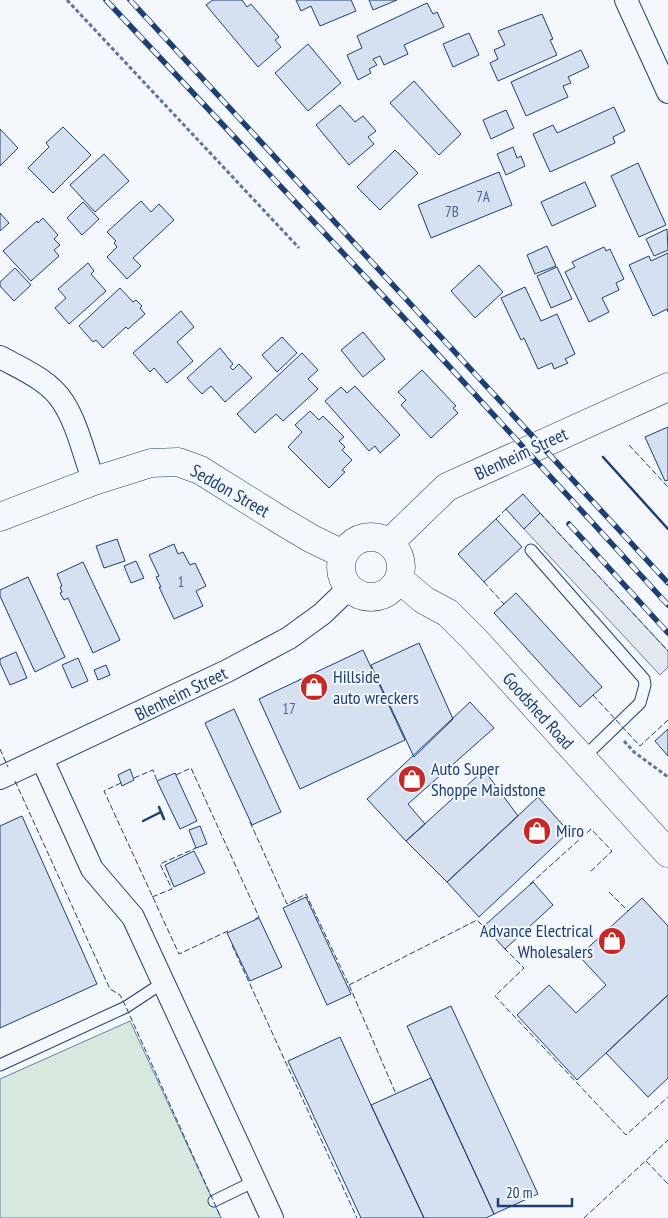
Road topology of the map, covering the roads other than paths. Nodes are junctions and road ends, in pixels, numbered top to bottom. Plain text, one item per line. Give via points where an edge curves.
1 (626, 0) edge
2 (668, 92) edge
3 (0, 357) edge
4 (668, 387) edge
5 (94, 481) junction
6 (0, 517) edge
7 (389, 543) junction
8 (530, 550) dead end
9 (343, 554) junction
10 (399, 579) junction
11 (348, 588) junction
12 (42, 759) junction
13 (582, 759) junction
14 (0, 778) edge
15 (668, 852) edge
16 (164, 982) junction
17 (0, 1064) edge
18 (255, 1181) junction
19 (214, 1201) dead end
20 (272, 1218) edge

1 - 2 street
3 - 5 street via 35,376 62,401
4 - 7 street, Blenheim Street via 447,488
5 - 6 street, Seddon Street
5 - 9 street, Seddon Street via 152,463 178,462 200,470 312,539
7 - 9 street via 381,538 364,537 348,546
7 - 10 street via 400,559
8 - 13 lane via 644,679 640,703
9 - 11 street via 341,572
10 - 11 street via 393,588 376,597 356,594
10 - 13 street, Goodshed Road via 424,600 448,613
11 - 12 street, Blenheim Street via 322,614 289,638 228,671
12 - 14 street, Blenheim Street
12 - 16 street via 92,869 133,917
13 - 15 street, Goodshed Road
16 - 17 lane via 126,1007
16 - 18 street
18 - 19 lane
18 - 20 street

